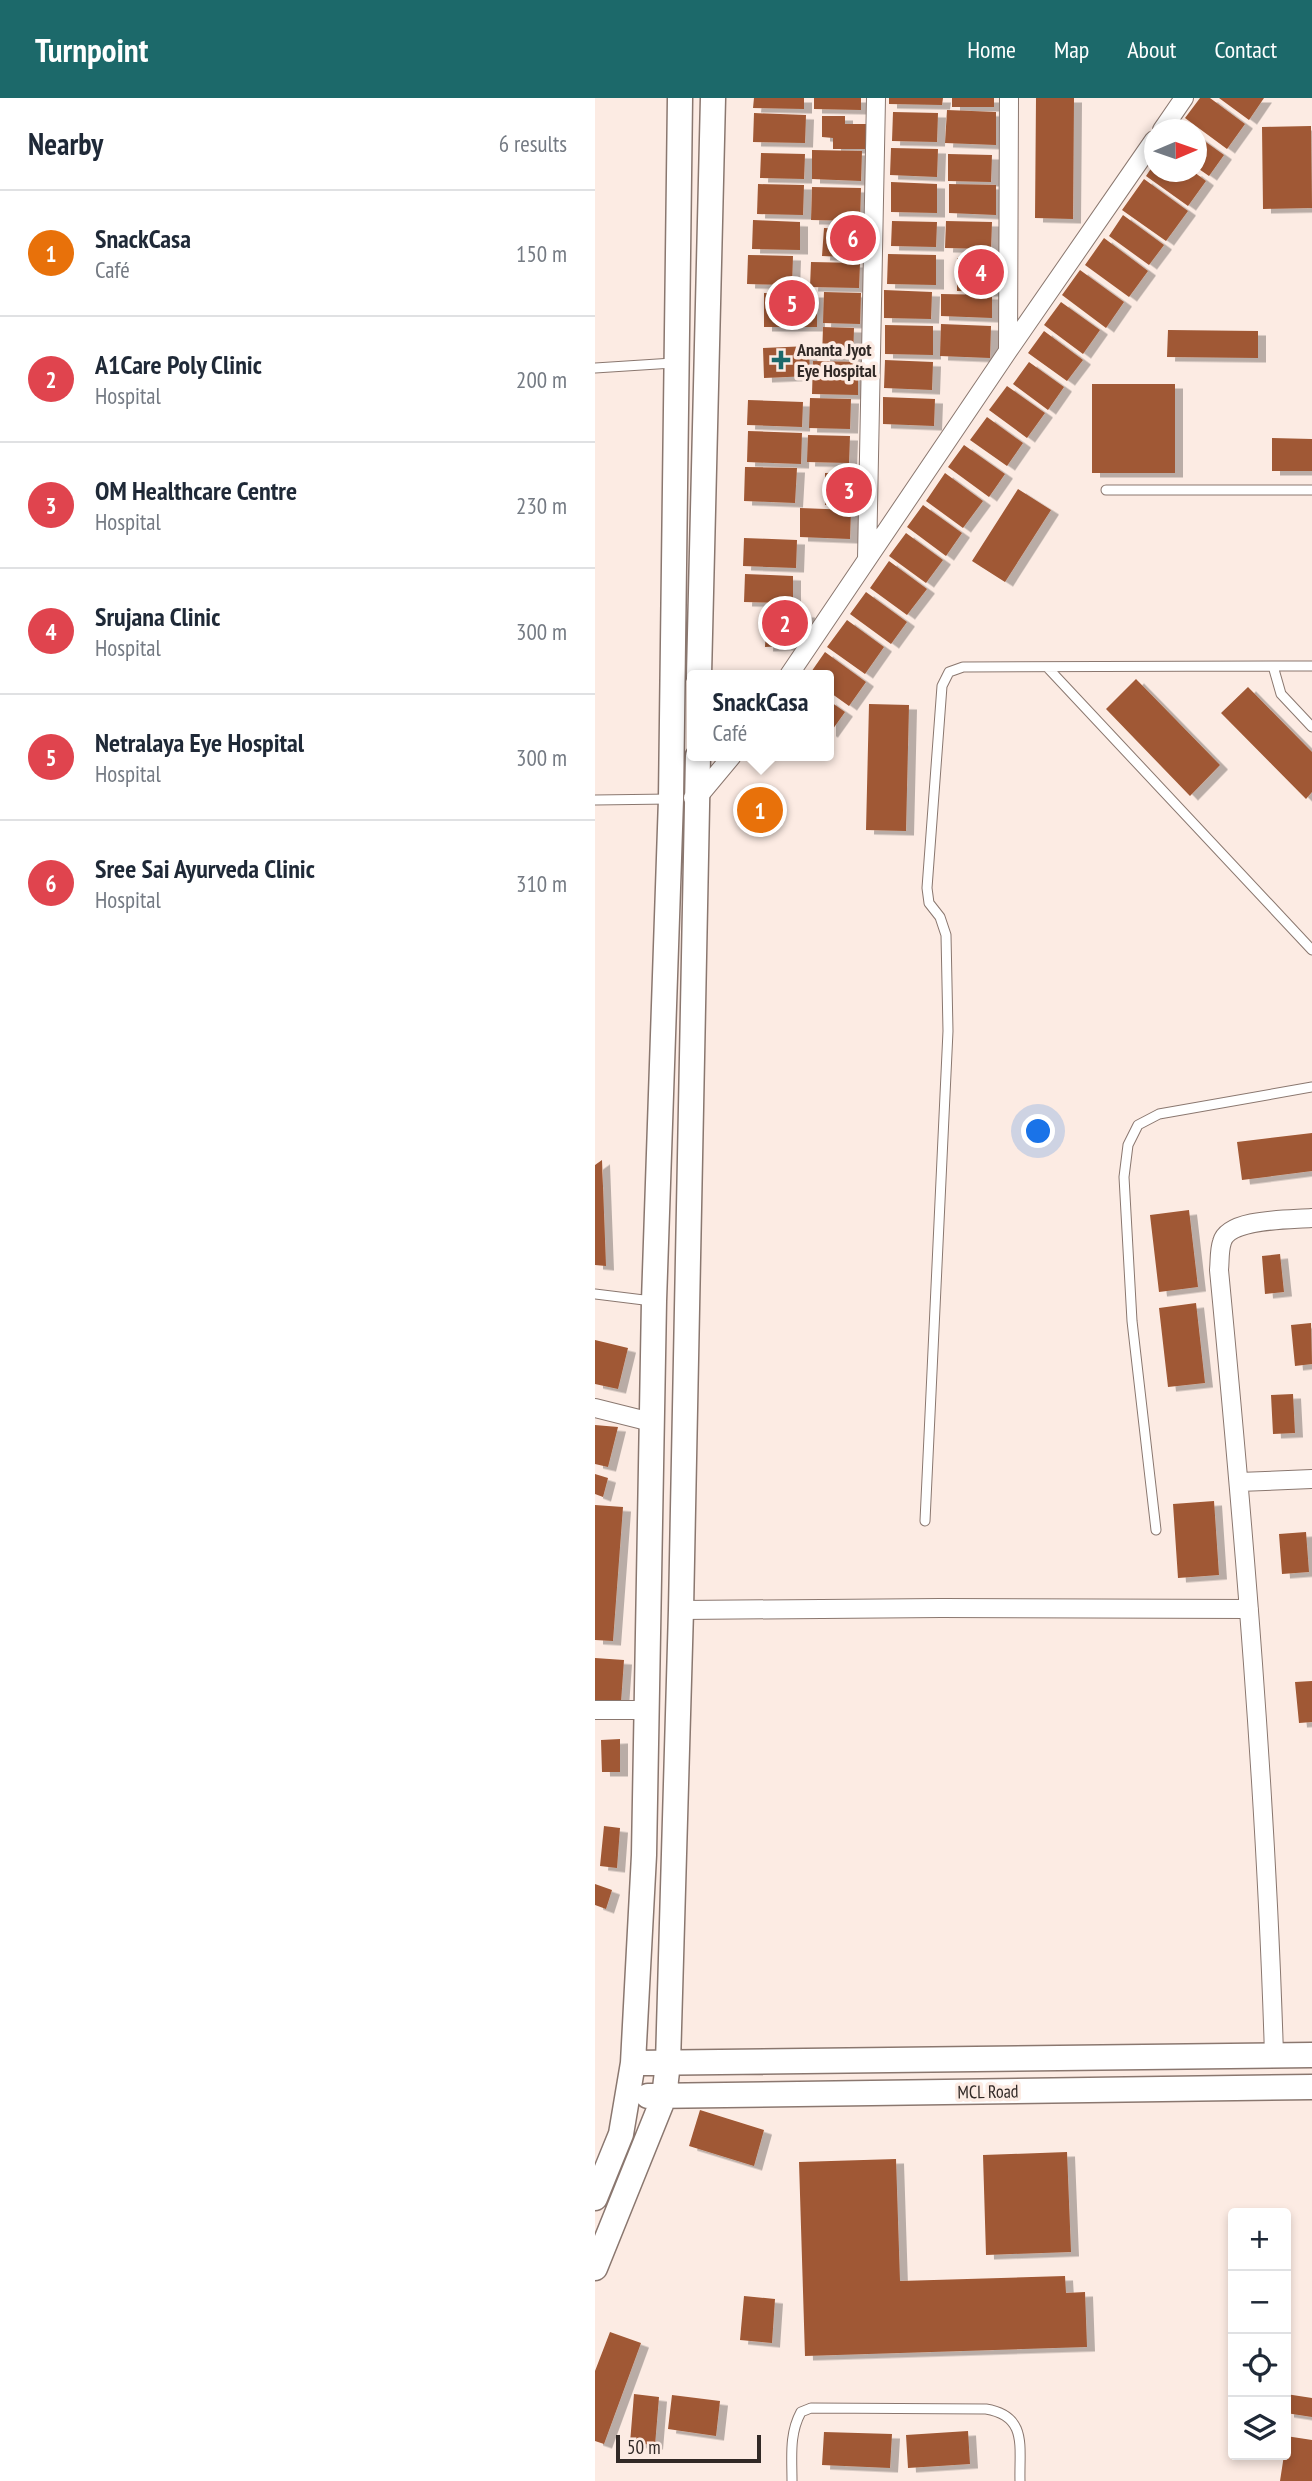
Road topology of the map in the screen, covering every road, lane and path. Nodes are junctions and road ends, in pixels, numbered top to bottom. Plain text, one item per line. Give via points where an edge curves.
1 (680, 98) edge
2 (713, 98) edge
3 (876, 98) edge
4 (1009, 98) edge
5 (1184, 98) edge
6 (1170, 119) edge
7 (1144, 154) edge
8 (1008, 351) junction
9 (675, 363) junction
10 (595, 368) edge
11 (1106, 490) dead end
12 (1312, 490) edge
13 (867, 559) junction
14 (1273, 666) junction
15 (1312, 666) edge
16 (1047, 667) junction
17 (699, 670) edge
18 (792, 670) edge
19 (1312, 727) edge
20 (698, 761) edge
21 (728, 761) edge
22 (697, 798) junction
23 (671, 799) junction
24 (595, 800) edge
25 (1312, 950) edge
26 (1312, 1087) edge
27 (1312, 1218) edge
28 (595, 1294) edge
29 (654, 1301) junction
30 (595, 1408) edge
31 (651, 1422) junction
32 (1312, 1479) edge
33 (1239, 1482) junction
34 (925, 1521) dead end
35 (1156, 1530) dead end
36 (1249, 1609) junction
37 (681, 1610) junction
38 (595, 1710) edge
39 (645, 1710) junction
40 (1274, 2055) junction
41 (1312, 2055) edge
42 (633, 2063) junction
43 (669, 2063) junction
44 (1312, 2088) edge
45 (629, 2095) junction
46 (664, 2097) junction
47 (595, 2198) edge
48 (595, 2268) edge
49 (792, 2481) edge
50 (1020, 2481) edge

1 - 9 main road
2 - 17 main road
3 - 13 street
4 - 8 street
5 - 6 street
7 - 8 street
8 - 13 street
9 - 10 lane
9 - 23 main road
11 - 12 lane
13 - 18 street
14 - 15 lane
14 - 16 lane
14 - 19 lane via 1281,694
16 - 25 lane
16 - 34 lane via 963,667 949,672 942,686 927,888 929,903 946,935 948,1031
20 - 22 main road
21 - 22 street
22 - 23 street
22 - 37 main road
23 - 24 lane
23 - 29 main road
26 - 35 lane via 1159,1114 1138,1125 1128,1145 1124,1177 1132,1321
27 - 33 street via 1242,1225 1222,1240 1219,1270
28 - 29 lane
29 - 31 main road
30 - 31 street
31 - 39 main road
32 - 33 street
33 - 36 street
36 - 37 street
36 - 40 street via 1269,1896
37 - 43 main road
38 - 39 street
39 - 42 main road via 644,1855
40 - 41 main road, MCL Road
40 - 43 main road, MCL Road
42 - 43 main road, MCL Road
42 - 45 main road
43 - 46 main road
44 - 46 main road, MCL Road
45 - 46 main road, MCL Road
45 - 47 main road via 621,2134
46 - 48 main road
49 - 50 lane via 795,2423 801,2412 811,2408 1001,2411 1012,2419 1019,2434

